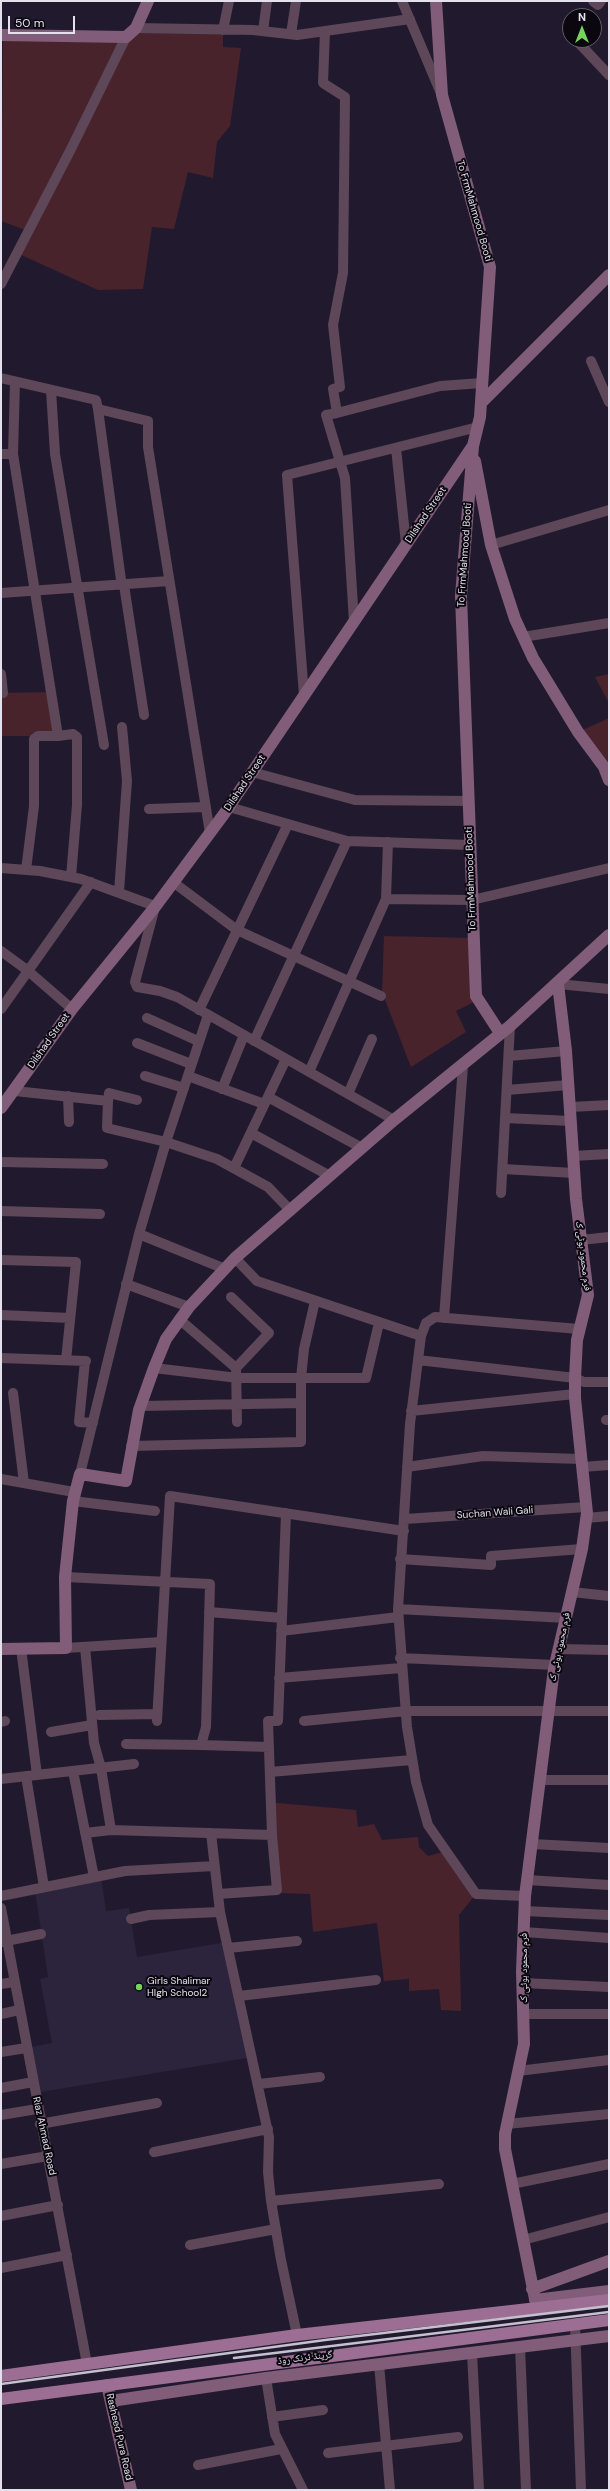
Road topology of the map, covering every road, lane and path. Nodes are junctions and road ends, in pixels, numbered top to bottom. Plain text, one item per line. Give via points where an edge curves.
1 (148, 1) edge
2 (229, 1) edge
3 (267, 1) edge
4 (296, 1) edge
5 (402, 1) edge
6 (436, 1) edge
7 (593, 1) edge
8 (601, 1) edge
9 (410, 19) junction
10 (136, 28) junction
11 (223, 30) junction
12 (263, 31) junction
13 (325, 31) junction
14 (291, 34) junction
15 (1, 35) edge
16 (126, 37) junction
17 (584, 48) edge
18 (608, 73) edge
19 (442, 95) junction
20 (609, 275) edge
21 (1, 284) edge
22 (591, 361) dead end
23 (1, 378) edge
24 (15, 382) junction
25 (482, 383) junction
26 (51, 390) junction
27 (609, 402) edge
28 (481, 403) junction
29 (98, 409) junction
30 (338, 413) junction
31 (478, 427) junction
32 (473, 446) junction
33 (396, 448) junction
34 (1, 454) edge
35 (13, 454) junction
36 (340, 462) junction
37 (609, 510) edge
38 (406, 544) junction
39 (491, 545) junction
40 (169, 582) junction
41 (124, 585) junction
42 (79, 588) junction
43 (35, 591) junction
44 (1, 593) edge
45 (354, 622) junction
46 (609, 623) edge
47 (523, 637) junction
48 (1, 674) edge
49 (3, 693) dead end
50 (304, 695) junction
51 (144, 715) dead end
52 (122, 727) dead end
53 (58, 736) junction
54 (104, 745) dead end
55 (252, 772) junction
56 (609, 780) edge
57 (468, 801) junction
58 (206, 807) junction
59 (229, 807) junction
60 (149, 810) dead end
61 (288, 824) junction
62 (210, 833) junction
63 (347, 841) junction
64 (388, 842) junction
65 (470, 845) junction
66 (1, 868) edge
67 (609, 868) edge
68 (26, 870) junction
69 (71, 877) junction
70 (92, 882) junction
71 (173, 882) junction
72 (119, 892) junction
73 (386, 899) junction
74 (472, 900) junction
75 (155, 907) junction
76 (238, 930) junction
77 (609, 935) edge
78 (1, 951) edge
79 (293, 957) junction
80 (28, 970) junction
81 (349, 982) junction
82 (558, 984) junction
83 (609, 989) edge
84 (381, 996) dead end
85 (1, 1009) edge
86 (72, 1009) junction
87 (204, 1012) junction
88 (148, 1018) dead end
89 (510, 1026) junction
90 (500, 1033) junction
91 (244, 1035) junction
92 (372, 1038) dead end
93 (198, 1041) junction
94 (254, 1041) junction
95 (137, 1043) dead end
96 (566, 1051) junction
97 (509, 1056) junction
98 (286, 1059) junction
99 (191, 1064) junction
100 (463, 1066) junction
101 (309, 1072) junction
102 (145, 1076) dead end
103 (188, 1076) junction
104 (568, 1086) junction
105 (184, 1088) junction
106 (222, 1089) junction
107 (507, 1090) junction
108 (15, 1091) junction
109 (348, 1094) junction
110 (68, 1096) junction
111 (137, 1100) dead end
112 (108, 1101) junction
113 (266, 1101) junction
114 (609, 1105) edge
115 (570, 1107) junction
116 (1, 1108) edge
117 (505, 1118) junction
118 (394, 1120) junction
119 (570, 1121) junction
120 (69, 1122) dead end
121 (251, 1133) junction
122 (166, 1142) junction
123 (362, 1148) junction
124 (609, 1154) edge
125 (573, 1156) junction
126 (1, 1162) edge
127 (103, 1164) dead end
128 (234, 1168) junction
129 (503, 1168) junction
130 (574, 1173) junction
131 (330, 1176) junction
132 (501, 1193) dead end
133 (291, 1211) junction
134 (1, 1212) edge
135 (100, 1214) dead end
136 (139, 1234) junction
137 (609, 1237) edge
138 (581, 1240) junction
139 (235, 1258) junction
140 (1, 1260) edge
141 (225, 1269) junction
142 (126, 1284) junction
143 (230, 1298) dead end
144 (315, 1301) junction
145 (189, 1307) junction
146 (1, 1315) edge
147 (70, 1318) junction
148 (444, 1318) junction
149 (179, 1319) junction
150 (379, 1323) junction
151 (579, 1330) junction
152 (422, 1336) junction
153 (1, 1358) edge
154 (66, 1360) junction
155 (418, 1360) junction
156 (154, 1368) junction
157 (237, 1373) junction
158 (301, 1378) junction
159 (575, 1378) junction
160 (609, 1382) edge
161 (13, 1393) dead end
162 (575, 1394) junction
163 (301, 1403) junction
164 (238, 1404) junction
165 (140, 1406) junction
166 (411, 1411) junction
167 (237, 1422) dead end
168 (93, 1423) junction
169 (131, 1446) junction
170 (581, 1463) junction
171 (609, 1465) edge
172 (407, 1467) junction
173 (80, 1474) junction
174 (1, 1479) edge
175 (24, 1483) junction
176 (74, 1497) junction
177 (155, 1511) dead end
178 (586, 1512) junction
179 (286, 1513) junction
180 (609, 1516) edge
181 (405, 1519) junction
182 (404, 1531) junction
183 (582, 1549) junction
184 (400, 1559) junction
185 (65, 1577) junction
186 (165, 1582) junction
187 (572, 1592) junction
188 (609, 1596) edge
189 (209, 1612) junction
190 (398, 1613) junction
191 (282, 1618) junction
192 (566, 1618) junction
193 (282, 1631) junction
194 (161, 1642) junction
195 (85, 1647) junction
196 (21, 1648) junction
197 (66, 1648) junction
198 (1, 1649) edge
199 (559, 1649) junction
200 (609, 1650) edge
201 (401, 1663) junction
202 (555, 1665) junction
203 (279, 1678) junction
204 (406, 1711) junction
205 (609, 1711) edge
206 (548, 1712) junction
207 (99, 1715) dead end
208 (304, 1721) dead end
209 (92, 1725) junction
210 (51, 1732) dead end
211 (126, 1744) dead end
212 (202, 1745) junction
213 (269, 1747) junction
214 (412, 1760) junction
215 (134, 1764) dead end
216 (101, 1768) junction
217 (74, 1771) junction
218 (270, 1772) junction
219 (32, 1775) junction
220 (1, 1779) edge
221 (540, 1780) junction
222 (609, 1780) edge
223 (111, 1830) junction
224 (85, 1834) junction
225 (211, 1834) junction
226 (272, 1835) junction
227 (532, 1844) junction
228 (609, 1848) edge
229 (214, 1866) junction
230 (94, 1877) junction
231 (527, 1880) junction
232 (609, 1885) edge
233 (44, 1887) junction
234 (218, 1894) junction
235 (1, 1896) edge
236 (525, 1896) junction
237 (1, 1908) edge
238 (525, 1911) junction
239 (220, 1912) junction
240 (609, 1915) edge
241 (130, 1919) dead end
242 (524, 1932) junction
243 (41, 1934) dead end
244 (609, 1938) edge
245 (297, 1940) dead end
246 (4, 1941) edge
247 (228, 1948) junction
248 (376, 1980) dead end
249 (14, 1982) junction
250 (523, 1983) junction
251 (1, 1984) edge
252 (609, 1987) edge
253 (239, 1996) junction
254 (20, 2010) junction
255 (1, 2014) edge
256 (524, 2014) junction
257 (609, 2014) edge
258 (26, 2048) junction
259 (1, 2052) edge
260 (609, 2060) edge
261 (518, 2071) junction
262 (320, 2077) dead end
263 (33, 2082) junction
264 (259, 2084) junction
265 (1, 2088) edge
266 (157, 2103) dead end
267 (38, 2109) junction
268 (609, 2114) edge
269 (1, 2115) edge
270 (40, 2124) junction
271 (507, 2124) junction
272 (268, 2129) junction
273 (154, 2152) dead end
274 (48, 2156) junction
275 (1, 2164) edge
276 (609, 2164) edge
277 (439, 2184) dead end
278 (512, 2184) junction
279 (271, 2201) junction
280 (58, 2205) junction
281 (1, 2216) edge
282 (609, 2217) edge
283 (276, 2229) junction
284 (523, 2240) junction
285 (190, 2245) dead end
286 (67, 2255) junction
287 (609, 2261) edge
288 (1, 2268) edge
289 (609, 2291) edge
290 (535, 2299) junction
291 (609, 2300) edge
292 (609, 2320) edge
293 (575, 2324) junction
294 (297, 2335) junction
295 (609, 2336) edge
296 (576, 2341) junction
297 (520, 2347) junction
298 (472, 2353) junction
299 (87, 2364) junction
300 (379, 2364) junction
301 (1, 2376) edge
302 (266, 2378) junction
303 (107, 2385) junction
304 (1, 2399) edge
305 (111, 2401) junction
306 (323, 2410) dead end
307 (272, 2417) junction
308 (458, 2437) dead end
309 (386, 2446) junction
310 (281, 2448) junction
311 (328, 2452) dead end
312 (198, 2465) dead end
313 (131, 2490) edge
314 (304, 2490) edge
315 (390, 2490) edge
316 (479, 2490) edge
317 (526, 2490) edge
318 (581, 2490) edge

1 - 10 street
2 - 11 street
3 - 12 street
4 - 14 street
5 - 9 street
6 - 19 street, To FrmMahmood Booti
7 - 8 street via 598,5
9 - 13 street
9 - 19 street
10 - 11 street
10 - 16 street
11 - 12 street
12 - 14 street
13 - 14 street
13 - 30 street via 323,83 345,97 343,273 333,325 340,387 333,389
15 - 16 street
16 - 21 street
17 - 18 street
19 - 25 street, To FrmMahmood Booti via 490,267
20 - 28 street
22 - 27 street
23 - 24 street
24 - 26 street
24 - 35 street
25 - 28 street, To FrmMahmood Booti
25 - 30 street via 440,386
26 - 29 street via 96,400
26 - 42 street via 55,454
28 - 31 street, To FrmMahmood Booti
29 - 40 street via 148,421 148,447
29 - 41 street via 121,580
30 - 36 street via 326,415
31 - 32 street, To FrmMahmood Booti
31 - 33 street
32 - 38 street, Dilshad Street
32 - 39 street
32 - 57 street, To FrmMahmood Booti via 460,596
33 - 36 street
33 - 38 street
34 - 35 street
35 - 43 street
36 - 45 street via 345,478
36 - 50 street via 287,475
37 - 39 street
38 - 45 street, Dilshad Street
39 - 47 street
40 - 41 street
40 - 58 street
41 - 42 street
41 - 51 street
42 - 43 street
42 - 54 street
43 - 44 street
43 - 53 street
45 - 50 street, Dilshad Street
46 - 47 street
47 - 56 street via 532,658 578,732 604,767
48 - 49 street
50 - 55 street, Dilshad Street
52 - 72 street via 128,781
53 - 68 street via 38,736 34,740 34,806
53 - 69 street via 73,734 76,737 77,806
55 - 57 street via 355,800
55 - 59 street, Dilshad Street
57 - 65 street, To FrmMahmood Booti
58 - 60 street
58 - 62 street
59 - 61 street
59 - 62 street, Dilshad Street
61 - 63 street
61 - 76 street
62 - 71 street, Dilshad Street
63 - 64 street
63 - 79 street
64 - 65 street
64 - 73 street
65 - 74 street, To FrmMahmood Booti
66 - 68 street
67 - 74 street
68 - 69 street
69 - 70 street
70 - 72 street
70 - 80 street
71 - 75 street, Dilshad Street
71 - 76 street
72 - 75 street
73 - 74 street
73 - 81 street
74 - 90 street, To FrmMahmood Booti via 476,996
75 - 86 street, Dilshad Street
75 - 87 street via 135,985 137,988 160,991 177,997
76 - 79 street
76 - 87 street
77 - 82 street
78 - 80 street
79 - 81 street
79 - 94 street
80 - 85 street
80 - 86 street
81 - 84 street
81 - 101 street
82 - 83 street
82 - 89 street
82 - 96 street, فرم محمود بوٹی ک
86 - 108 street, Dilshad Street
87 - 91 street
87 - 93 street
88 - 93 street
89 - 90 street
89 - 97 street
90 - 100 street
91 - 94 street
91 - 106 street
92 - 109 street
93 - 99 street
94 - 98 street
95 - 99 street
96 - 97 street
96 - 104 street, فرم محمود بوٹی ک
97 - 107 street
98 - 101 street
98 - 113 street
99 - 103 street
100 - 118 street
100 - 148 street
101 - 109 street
102 - 105 street
103 - 105 street
103 - 106 street
104 - 107 street
104 - 115 street, فرم محمود بوٹی ک
105 - 122 street
106 - 113 street
107 - 117 street
108 - 110 street
108 - 116 street, Dilshad Street
109 - 118 street
110 - 112 street
110 - 120 street
111 - 112 street via 109,1093
112 - 122 street via 107,1128
113 - 121 street
113 - 123 street
114 - 115 street
115 - 119 street, فرم محمود بوٹی ک
117 - 119 street
117 - 129 street
118 - 123 street
119 - 125 street, فرم محمود بوٹی ک
121 - 128 street
121 - 131 street
122 - 128 street via 217,1159
122 - 136 street
123 - 131 street
124 - 125 street
125 - 130 street, فرم محمود بوٹی ک
126 - 127 street
128 - 133 street via 268,1187
129 - 130 street
129 - 132 street
130 - 138 street, فرم محمود بوٹی ک
131 - 133 street
133 - 139 street
134 - 135 street
136 - 141 street
136 - 142 street
137 - 138 street
138 - 151 street, فرم محمود بوٹی ک via 588,1295
139 - 141 street
139 - 144 street via 257,1281
140 - 147 street via 76,1262
141 - 145 street
142 - 145 street
142 - 168 street
143 - 157 street via 269,1333
144 - 150 street
144 - 158 street via 304,1349
145 - 149 street
146 - 147 street
147 - 154 street
148 - 151 street
148 - 152 street via 435,1317 426,1323
149 - 156 street via 166,1339
149 - 157 street
150 - 152 street
150 - 158 street via 366,1378
151 - 159 street, فرم محمود بوٹی ک
152 - 155 street
153 - 154 street
154 - 168 street via 85,1362 79,1422
155 - 159 street
155 - 166 street
156 - 157 street
156 - 165 street
157 - 158 street
157 - 164 street
158 - 163 street
159 - 160 street via 584,1382
159 - 162 street, فرم محمود بوٹی ک
161 - 175 street
162 - 166 street
162 - 170 street, فرم محمود بوٹی ک
163 - 164 street
163 - 169 street via 301,1442
164 - 165 street
164 - 167 street
165 - 169 street
166 - 172 street
168 - 173 street
169 - 173 street via 126,1481
170 - 171 street
170 - 172 street via 483,1456
170 - 178 street, فرم محمود بوٹی ک
172 - 181 street
173 - 176 street
174 - 175 street
175 - 176 street
176 - 177 street
176 - 185 street
178 - 180 street, Suchan Wali Gali
178 - 181 street, Suchan Wali Gali
178 - 183 street, فرم محمود بوٹی ک
179 - 182 street
179 - 186 street via 170,1496
179 - 191 street
181 - 182 street
182 - 184 street
183 - 184 street via 491,1556 491,1565
183 - 187 street, فرم محمود بوٹی ک
184 - 190 street
185 - 186 street
185 - 197 street
186 - 189 street via 210,1584
186 - 194 street
187 - 188 street
187 - 192 street, فرم محمود بوٹی ک
189 - 191 street
189 - 212 street via 206,1727
190 - 192 street
190 - 193 street
190 - 201 street
191 - 193 street
192 - 199 street, فرم محمود بوٹی ک
193 - 203 street
194 - 195 street
194 - 207 street via 157,1718
195 - 197 street
195 - 209 street
196 - 197 street
196 - 198 street
196 - 219 street
199 - 200 street
199 - 202 street, فرم محمود بوٹی ک
201 - 202 street
201 - 203 street
201 - 204 street
202 - 206 street, فرم محمود بوٹی ک
203 - 213 street via 278,1721 268,1721
204 - 206 street
204 - 208 street
204 - 214 street
205 - 206 street
206 - 221 street, فرم محمود بوٹی ک
209 - 210 street
209 - 216 street
211 - 212 street
212 - 213 street
213 - 218 street
214 - 218 street
214 - 236 street via 428,1825 476,1894
215 - 216 street
216 - 217 street
216 - 223 street
217 - 219 street
217 - 224 street
218 - 226 street
219 - 220 street
219 - 233 street
221 - 222 street
221 - 227 street, فرم محمود بوٹی ک
223 - 224 street
223 - 225 street
224 - 230 street
225 - 226 street
225 - 229 street
226 - 234 street via 276,1890
227 - 228 street
227 - 231 street, فرم محمود بوٹی ک
229 - 230 street via 125,1871
229 - 234 street
230 - 233 street
231 - 232 street
231 - 236 street, فرم محمود بوٹی ک
233 - 235 street
234 - 239 street
236 - 238 street, فرم محمود بوٹی ک
237 - 246 street, Riaz Ahmad Road
238 - 240 street
238 - 242 street, فرم محمود بوٹی ک
239 - 241 street via 149,1915
239 - 247 street
242 - 244 street
242 - 250 street, فرم محمود بوٹی ک
243 - 246 street
245 - 247 street
246 - 249 street, Riaz Ahmad Road
247 - 253 street
248 - 253 street
249 - 251 street
249 - 254 street, Riaz Ahmad Road
250 - 252 street
250 - 256 street, فرم محمود بوٹی ک
253 - 264 street
254 - 255 street
254 - 258 street, Riaz Ahmad Road
256 - 257 street
256 - 261 street, فرم محمود بوٹی ک via 524,2044
258 - 259 street
258 - 263 street, Riaz Ahmad Road
260 - 261 street
261 - 271 street, فرم محمود بوٹی ک
262 - 264 street
263 - 265 street
263 - 267 street, Riaz Ahmad Road
264 - 272 street
266 - 270 street
267 - 269 street
267 - 270 street, Riaz Ahmad Road
268 - 271 street
270 - 274 street, Riaz Ahmad Road
271 - 278 street, فرم محمود بوٹی ک via 505,2149
272 - 273 street
272 - 279 street
274 - 275 street
274 - 280 street, Riaz Ahmad Road
276 - 278 street
277 - 279 street
278 - 284 street, فرم محمود بوٹی ک
279 - 283 street
280 - 281 street
280 - 286 street, Riaz Ahmad Road
282 - 284 street
283 - 285 street
283 - 294 street
284 - 290 street, فرم محمود بوٹی ک
286 - 288 street
286 - 299 street, Riaz Ahmad Road
287 - 290 street
289 - 290 street
290 - 291 main road
290 - 294 main road
292 - 293 main road, گرینڈ ٹرنک روڈ
293 - 296 street
293 - 303 main road, گرینڈ ٹرنک روڈ
294 - 299 main road
295 - 296 street
296 - 297 street
296 - 318 street
297 - 298 street
297 - 317 street
298 - 300 street
298 - 316 street
299 - 301 main road
300 - 302 street
300 - 309 street
302 - 305 street
302 - 307 street
303 - 304 main road, گرینڈ ٹرنک روڈ
303 - 305 street, Rasheed Pura Road
305 - 313 street, Rasheed Pura Road
306 - 307 street
307 - 310 street
308 - 309 street
309 - 311 street
309 - 315 street
310 - 312 street
310 - 314 street

